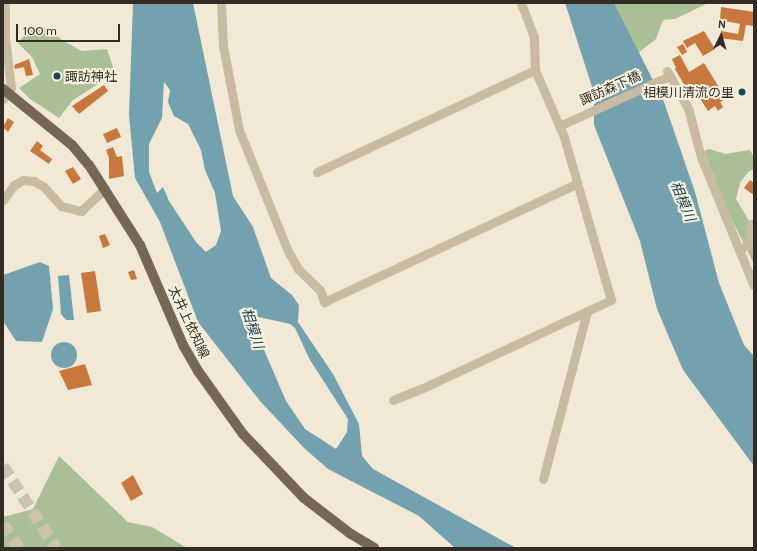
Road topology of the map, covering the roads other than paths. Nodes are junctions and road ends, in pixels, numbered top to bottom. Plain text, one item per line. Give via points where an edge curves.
1 (5, 3) edge
2 (221, 3) edge
3 (522, 3) edge
4 (535, 70) junction
5 (5, 94) edge
6 (562, 124) junction
7 (316, 172) dead end
8 (576, 184) junction
9 (105, 189) junction
10 (3, 200) edge
11 (754, 223) edge
12 (740, 250) junction
13 (754, 286) edge
14 (587, 311) junction
15 (392, 400) dead end
16 (543, 479) dead end
17 (374, 548) edge

1 - 5 street via 5,38 11,88
2 - 8 street via 223,46 239,130 287,249 298,269 320,290 324,302
3 - 4 street via 534,37
4 - 6 street
4 - 7 street
5 - 9 main road, 太井上依知線 via 72,145
6 - 8 street
6 - 12 street, 諏訪森下橋 via 667,75 688,108 701,157
8 - 14 street via 611,300
9 - 10 street via 81,211 61,206 44,187 34,181 23,180 14,185
9 - 17 main road, 太井上依知線 via 140,245 194,364 243,434 304,498
11 - 12 street via 751,224 751,242
12 - 13 street
14 - 15 street
14 - 16 street

